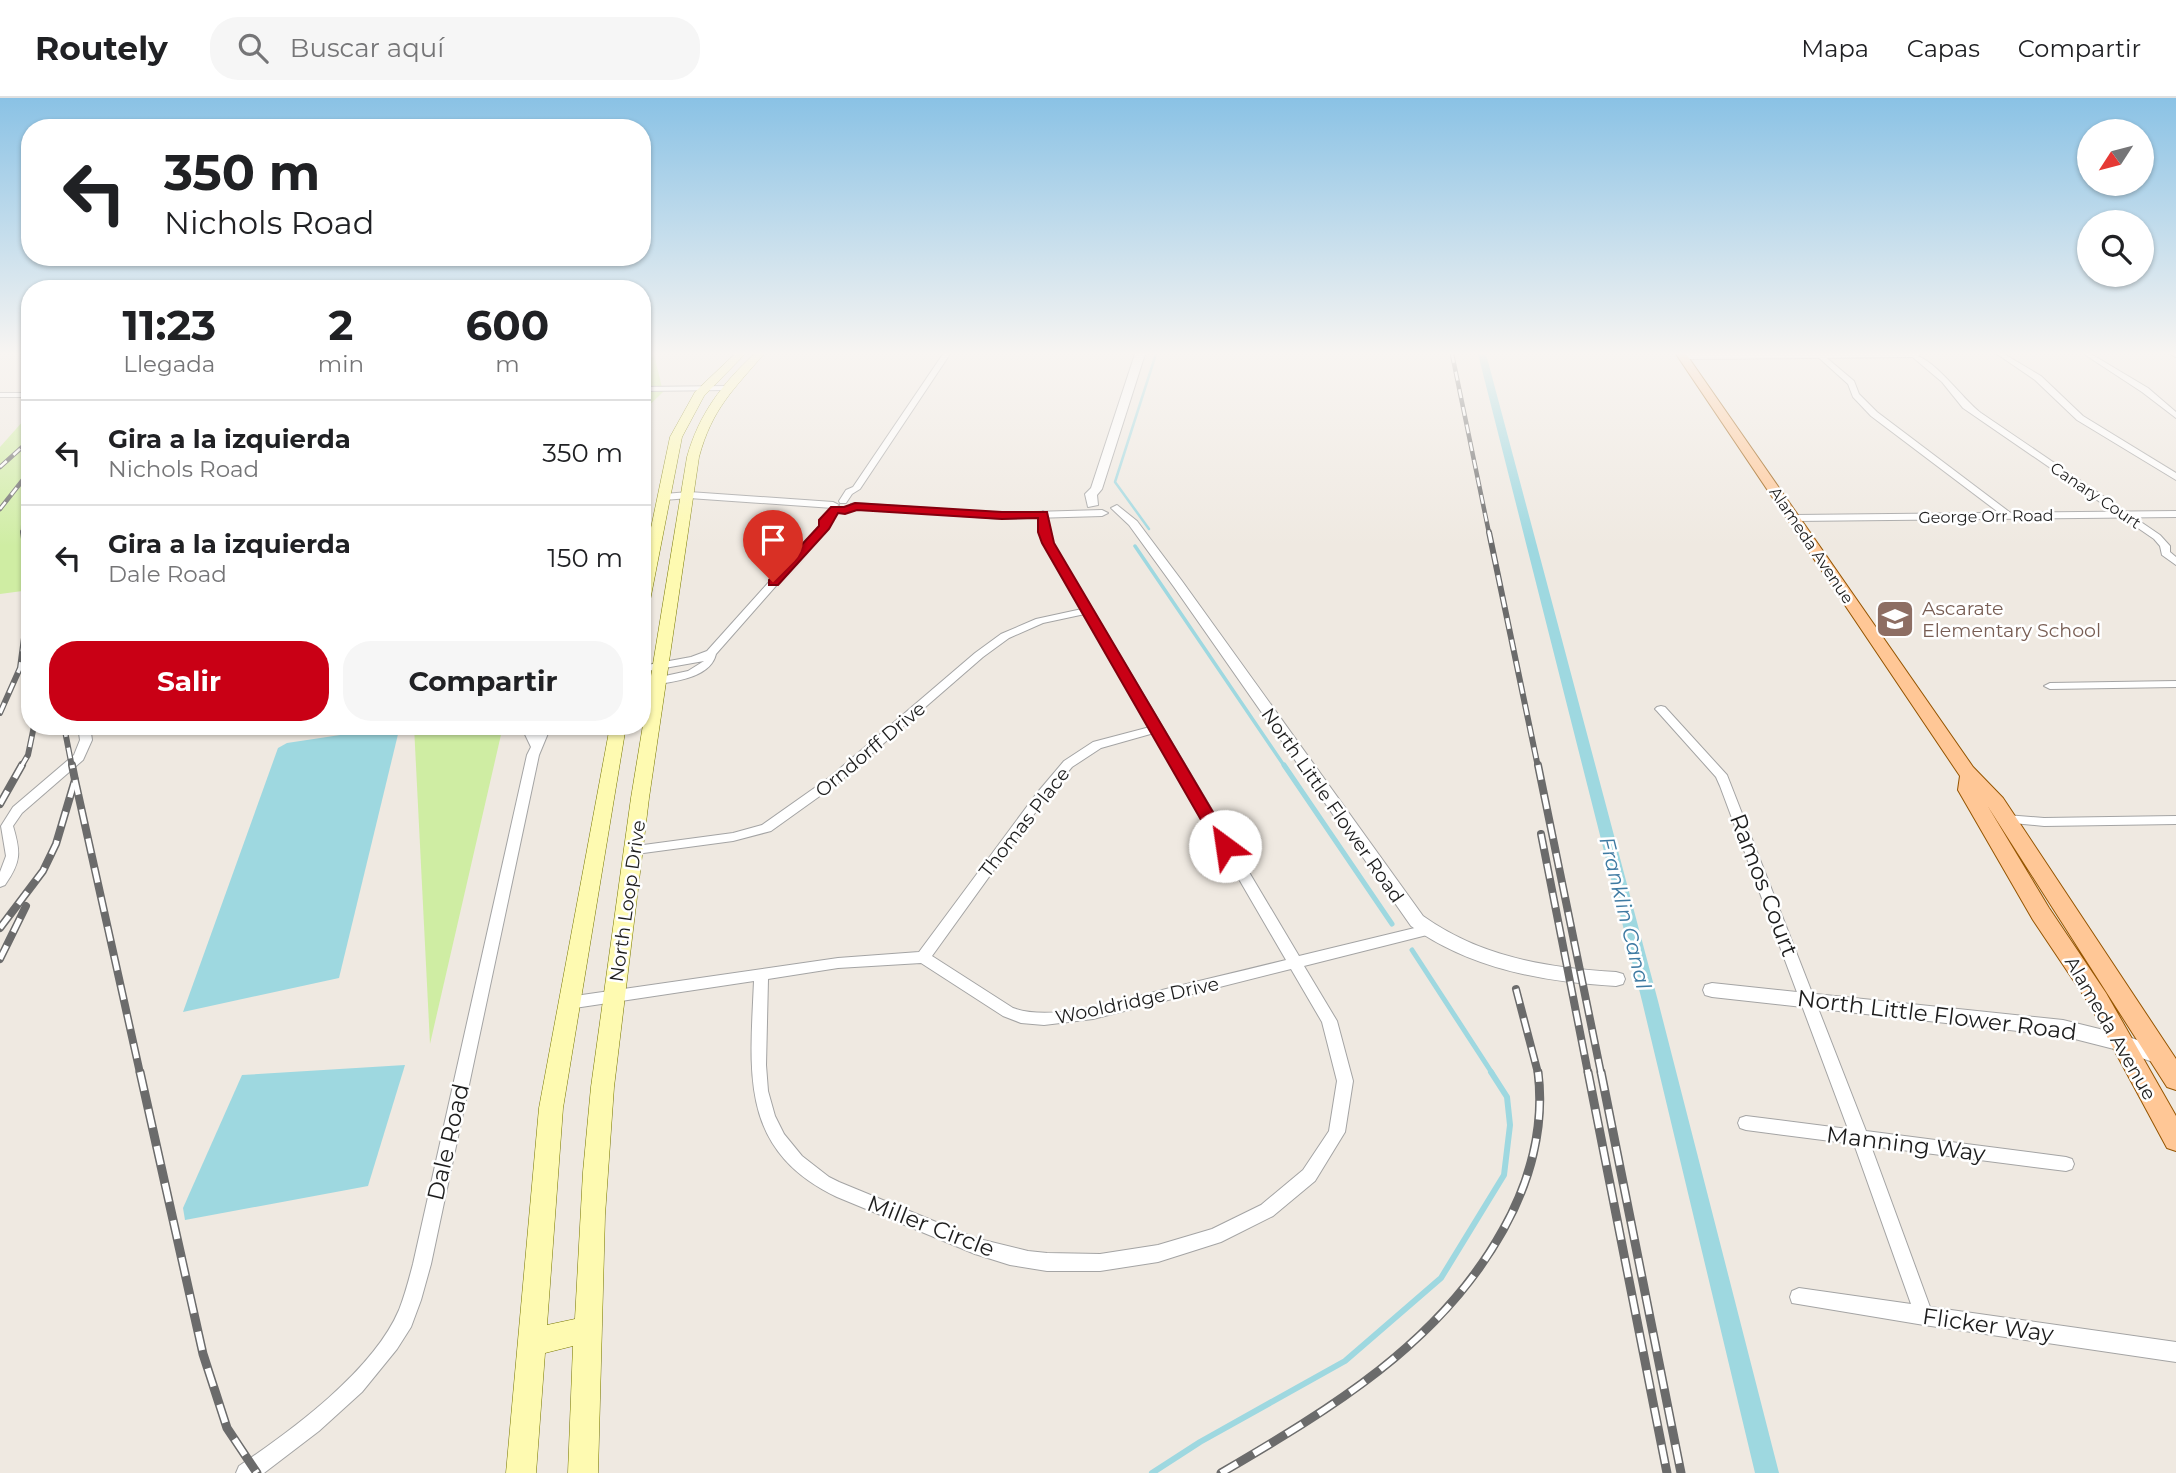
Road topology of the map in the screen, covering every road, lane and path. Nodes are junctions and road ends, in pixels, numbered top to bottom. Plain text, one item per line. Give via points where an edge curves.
1 (685, 418) edge
2 (706, 418) edge
3 (903, 418) edge
4 (1119, 418) edge
5 (1726, 418) edge
6 (1880, 418) edge
7 (1983, 418) edge
8 (2080, 418) edge
9 (2176, 477) edge
10 (1096, 489) junction
11 (689, 495) junction
12 (664, 498) junction
13 (846, 503) junction
14 (1097, 510) junction
15 (1118, 510) junction
16 (1043, 514) junction
17 (2176, 514) edge
18 (2127, 515) junction
19 (2009, 516) junction
20 (1795, 518) junction
21 (651, 562) edge
22 (2176, 562) edge
23 (1087, 611) junction
24 (711, 653) joint
25 (655, 677) edge
26 (2176, 684) edge
27 (2050, 686) dead end
28 (651, 709) edge
29 (1661, 709) dead end
30 (1156, 729) junction
31 (85, 735) edge
32 (531, 735) edge
33 (541, 735) edge
34 (616, 735) edge
35 (648, 735) edge
36 (536, 747) junction
37 (1966, 771) junction
38 (2006, 819) junction
39 (2176, 820) edge
40 (636, 850) junction
41 (0, 882) edge
42 (1427, 930) junction
43 (923, 957) junction
44 (1294, 963) junction
45 (761, 976) junction
46 (1616, 979) dead end
47 (1712, 990) dead end
48 (614, 996) junction
49 (1809, 999) junction
50 (568, 1003) junction
51 (2120, 1042) junction
52 (2167, 1055) edge
53 (2176, 1080) edge
54 (1746, 1123) dead end
55 (1860, 1138) junction
56 (2176, 1140) edge
57 (2066, 1164) dead end
58 (1799, 1297) dead end
59 (1924, 1316) junction
60 (589, 1329) junction
61 (532, 1342) junction
62 (2176, 1352) edge
63 (246, 1473) edge
64 (521, 1473) edge
65 (583, 1473) edge

1 - 12 main road, North Loop Drive
2 - 11 main road, North Loop Drive via 697,440
3 - 13 street
4 - 10 street
5 - 20 main road, Alameda Avenue
6 - 19 street
7 - 18 street, Canary Court
8 - 9 street
10 - 14 street via 1089,498
10 - 15 street, North Little Flower Road
11 - 12 street
11 - 13 street
11 - 25 main road, North Loop Drive
12 - 21 main road, North Loop Drive
13 - 16 street via 1002,516
13 - 24 street via 835,522 824,526
14 - 15 street
14 - 15 street via 1099,502
14 - 16 street
15 - 42 street, North Little Flower Road via 1178,584 1407,909
16 - 23 street, Miller Circle via 1048,543
17 - 18 street, George Orr Road
18 - 19 street, George Orr Road
18 - 22 street, Canary Court via 2162,541 2165,553
19 - 20 street, George Orr Road
20 - 37 main road, Alameda Avenue
23 - 30 street, Miller Circle
23 - 40 street, Orndorff Drive via 1041,621 1005,636 834,780 766,828
24 - 25 street via 709,662 692,673
25 - 28 main road, North Loop Drive
26 - 27 street
29 - 49 street, Ramos Court via 1721,775
30 - 43 street, Thomas Place via 1097,745 1068,764
30 - 44 street, Miller Circle
31 - 41 street via 79,757 17,810 7,826 15,852
32 - 36 street
33 - 36 street, Dale Road
34 - 50 main road, North Loop Drive
35 - 40 main road, North Loop Drive
36 - 63 street, Dale Road via 422,1264 405,1318 360,1380
37 - 38 main road, Alameda Avenue
37 - 51 main road, Alameda Avenue via 1968,790
38 - 39 street
38 - 52 main road, Alameda Avenue
40 - 48 main road, North Loop Drive
42 - 44 street, Wooldridge Drive
42 - 46 street, North Little Flower Road via 1476,953 1509,962
43 - 44 street, Wooldridge Drive via 999,1007 1021,1017 1044,1019 1093,1013
43 - 45 street
44 - 45 street, Miller Circle via 1329,1021 1343,1057 1344,1098 1336,1132 1321,1161 1290,1194 1234,1230 1155,1256 1116,1262 1047,1262 989,1251 840,1191 809,1173 773,1134 760,1092
45 - 48 street
47 - 49 street, North Little Flower Road
48 - 50 street
48 - 60 main road, North Loop Drive via 598,1129
49 - 51 street, North Little Flower Road via 2063,1028
49 - 55 street, Ramos Court
50 - 61 main road, North Loop Drive via 551,1108
51 - 52 street, North Little Flower Road
51 - 56 main road, Alameda Avenue
52 - 53 main road, Alameda Avenue
54 - 55 street, Manning Way
55 - 57 street, Manning Way
55 - 59 street, Ramos Court
58 - 59 street, Flicker Way
59 - 62 street, Flicker Way
60 - 61 main road
60 - 65 main road, North Loop Drive
61 - 64 main road, North Loop Drive

